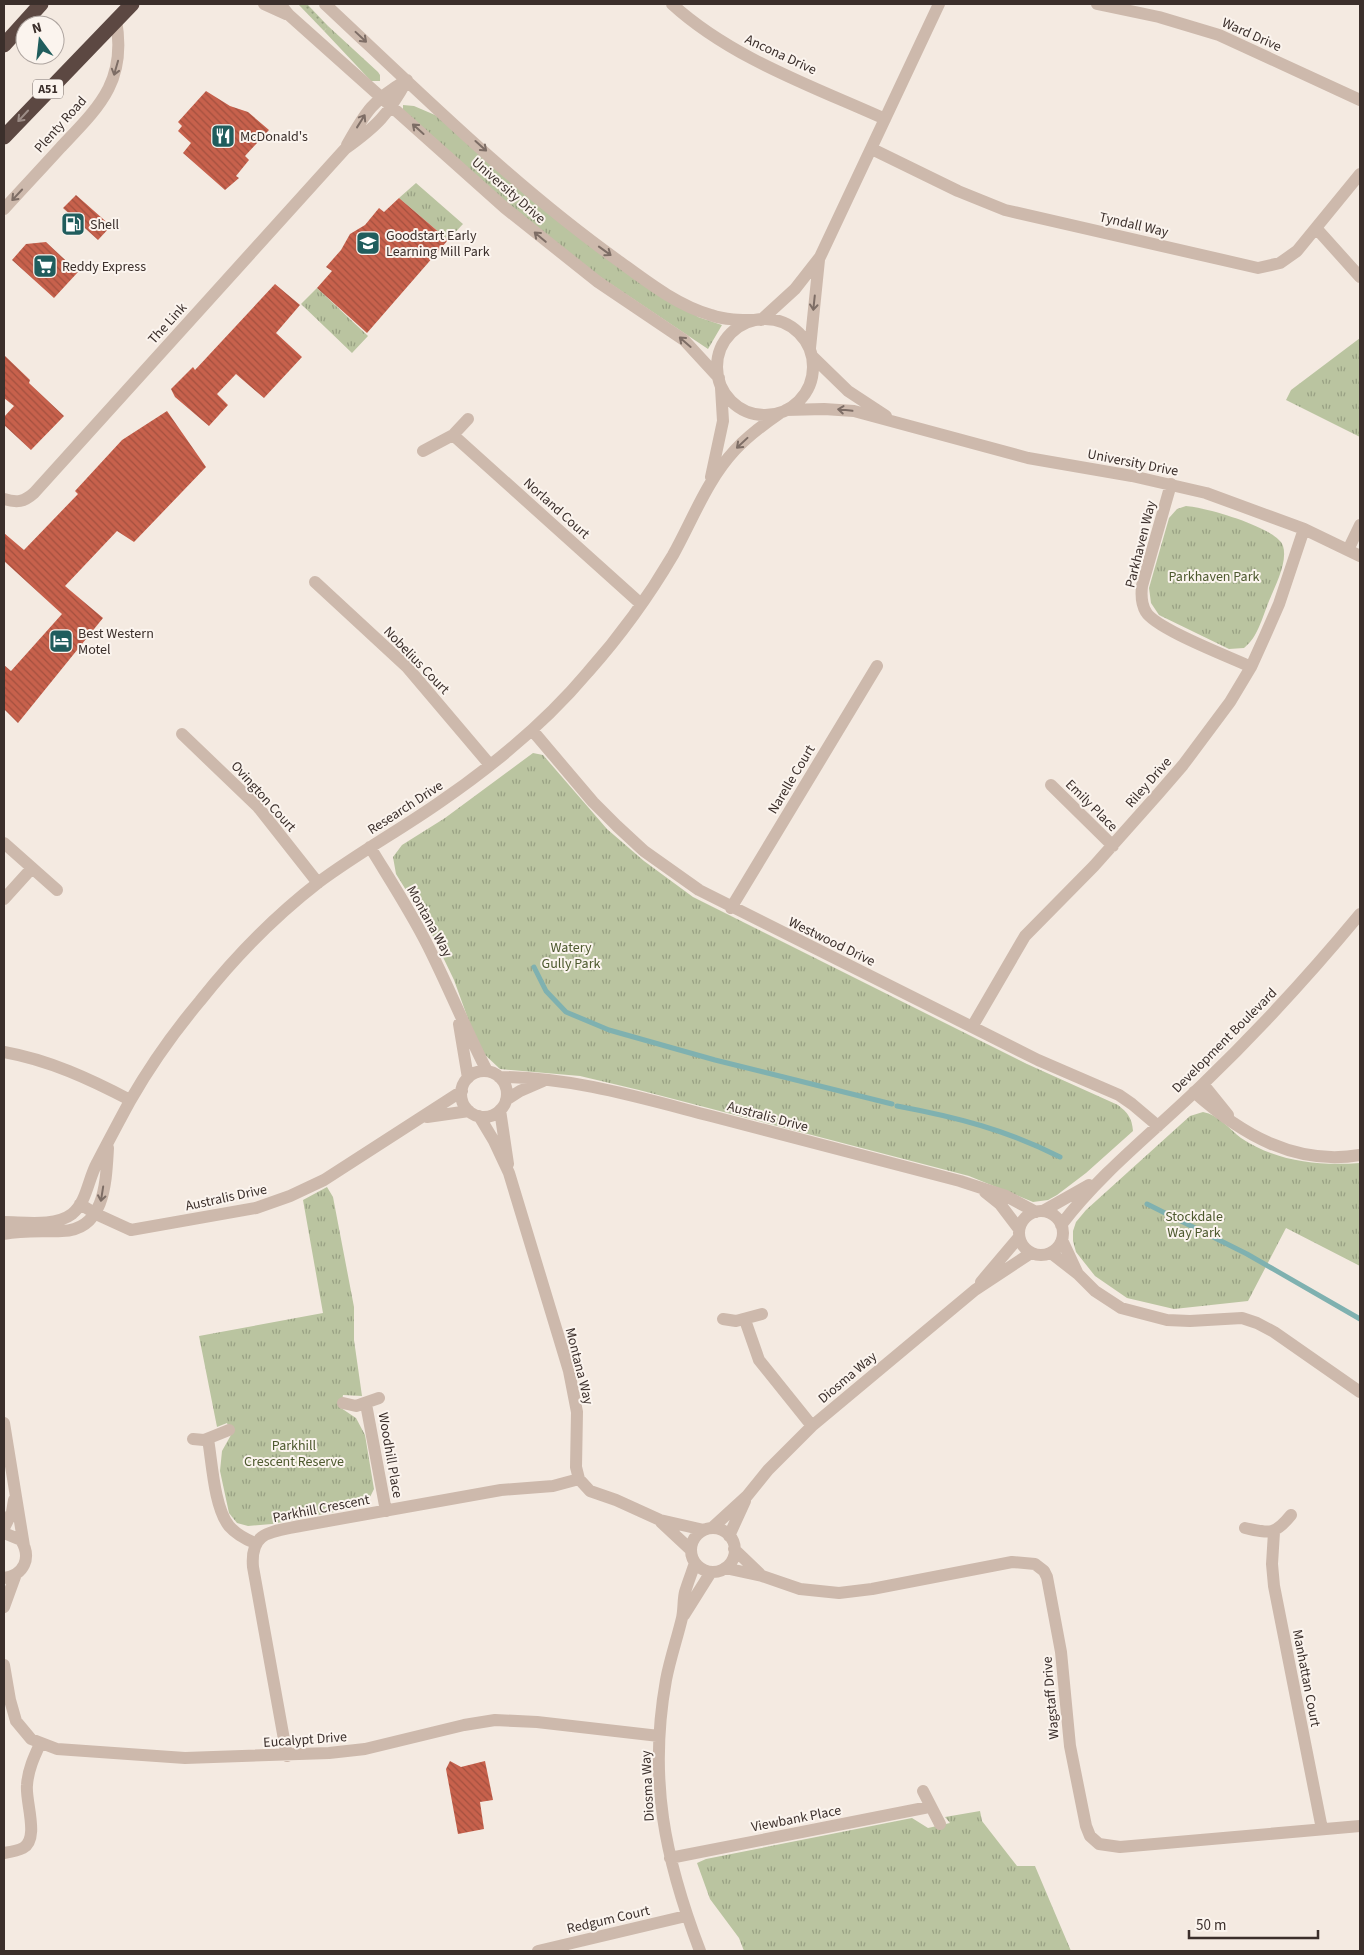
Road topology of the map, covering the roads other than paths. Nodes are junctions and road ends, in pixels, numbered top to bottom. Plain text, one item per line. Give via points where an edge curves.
1 (41, 4) edge
2 (132, 4) edge
3 (264, 4) edge
4 (280, 4) edge
5 (325, 4) edge
6 (672, 4) edge
7 (939, 4) edge
8 (1097, 4) edge
9 (1161, 4) edge
10 (289, 15) junction
11 (1159, 17) junction
12 (116, 20) junction
13 (4, 45) edge
14 (407, 80) junction
15 (381, 96) junction
16 (1360, 100) edge
17 (393, 107) junction
18 (884, 120) junction
19 (4, 137) edge
20 (345, 149) junction
21 (872, 149) junction
22 (1360, 174) edge
23 (4, 209) edge
24 (1316, 228) junction
25 (820, 258) junction
26 (1360, 277) edge
27 (758, 320) junction
28 (811, 352) junction
29 (720, 381) junction
30 (783, 412) junction
31 (468, 419) dead end
32 (892, 420) junction
33 (452, 435) junction
34 (423, 451) dead end
35 (710, 484) junction
36 (1171, 484) junction
37 (4, 499) edge
38 (1360, 525) edge
39 (1304, 529) junction
40 (1348, 550) junction
41 (1360, 556) edge
42 (315, 582) dead end
43 (641, 604) junction
44 (876, 666) dead end
45 (1251, 667) junction
46 (532, 730) junction
47 (182, 734) dead end
48 (490, 766) junction
49 (1051, 785) dead end
50 (4, 843) edge
51 (1113, 846) junction
52 (370, 847) junction
53 (32, 868) junction
54 (318, 883) junction
55 (57, 890) dead end
56 (4, 899) edge
57 (731, 908) junction
58 (1360, 914) edge
59 (457, 1012) junction
60 (972, 1027) junction
61 (4, 1052) edge
62 (487, 1072) junction
63 (499, 1077) junction
64 (468, 1078) junction
65 (546, 1080) junction
66 (1199, 1088) junction
67 (462, 1091) junction
68 (130, 1100) junction
69 (503, 1105) junction
70 (474, 1113) junction
71 (422, 1118) junction
72 (1158, 1126) junction
73 (108, 1145) junction
74 (1360, 1155) edge
75 (509, 1174) junction
76 (1100, 1178) junction
77 (981, 1188) junction
78 (80, 1204) junction
79 (1040, 1211) junction
80 (96, 1214) junction
81 (4, 1222) edge
82 (1061, 1225) junction
83 (1019, 1233) junction
84 (4, 1234) edge
85 (1062, 1240) junction
86 (1031, 1253) junction
87 (1051, 1253) junction
88 (1078, 1274) junction
89 (975, 1290) junction
90 (762, 1314) dead end
91 (724, 1319) dead end
92 (745, 1320) junction
93 (1360, 1392) edge
94 (379, 1398) dead end
95 (343, 1403) dead end
96 (366, 1404) junction
97 (4, 1423) edge
98 (812, 1426) junction
99 (228, 1430) dead end
100 (208, 1438) junction
101 (193, 1440) dead end
102 (579, 1479) junction
103 (15, 1488) junction
104 (747, 1496) junction
105 (386, 1511) junction
106 (1291, 1515) dead end
107 (660, 1520) junction
108 (4, 1528) edge
109 (1245, 1528) dead end
110 (708, 1529) junction
111 (1274, 1532) junction
112 (4, 1534) edge
113 (729, 1536) junction
114 (255, 1543) junction
115 (24, 1546) junction
116 (691, 1550) junction
117 (734, 1550) junction
118 (695, 1563) junction
119 (725, 1568) junction
120 (711, 1572) junction
121 (16, 1574) junction
122 (762, 1576) junction
123 (4, 1578) edge
124 (4, 1607) edge
125 (683, 1617) junction
126 (4, 1665) edge
127 (659, 1736) junction
128 (40, 1744) junction
129 (287, 1756) junction
130 (923, 1791) dead end
131 (929, 1807) junction
132 (940, 1824) dead end
133 (1360, 1826) edge
134 (1322, 1829) junction
135 (4, 1853) edge
136 (670, 1858) junction
137 (686, 1916) junction
138 (538, 1951) edge
139 (700, 1951) edge

1 - 13 highway
2 - 12 highway, A51
3 - 10 street, University Drive
4 - 10 street, University Drive
5 -> 14 street, University Drive
6 - 18 street, Ancona Drive via 696,26 730,47
7 - 18 street
8 - 11 street, Ward Drive
9 - 11 street
10 - 15 street, University Drive
11 - 16 street, Ward Drive via 1219,35
12 -> 19 highway, A51
12 -> 23 street, Plenty Road via 120,42 118,62 110,87 98,108
14 - 15 street, The Link
14 - 17 street, The Link
14 -> 27 street, University Drive via 586,237 668,295 698,310 731,319
15 - 17 street, University Drive
20 -> 15 street, The Link via 363,117
17 - 20 street, The Link via 375,128
29 -> 17 street, University Drive via 684,340 560,254
18 - 21 street
20 - 37 street, The Link via 26,501
21 - 24 street, Tyndall Way via 1005,210 1258,268 1280,263 1298,251
21 - 25 street
22 - 24 street, Tyndall Way
24 - 26 street
25 - 27 street via 794,290
25 -> 28 street
27 - 28 street via 773,320 790,326 804,338
27 - 29 street via 728,336 719,356
28 - 30 street via 810,384 801,400
28 - 32 street, University Drive via 848,391
29 - 30 street via 727,396 745,410 756,414
29 - 35 street, Research Drive via 723,421
32 -> 30 street, University Drive via 841,409
30 -> 35 street, Research Drive via 736,449
31 - 33 street
32 - 36 street, University Drive via 1028,458
33 - 34 street
33 - 43 street, Norland Court
35 - 43 street, Research Drive via 673,555
36 - 39 street, University Drive via 1235,502
36 - 45 street, Parkhaven Way via 1142,586 1145,611 1158,623
38 - 40 street
39 - 40 street, University Drive
39 - 45 street, Riley Drive via 1279,604
40 - 41 street, University Drive
42 - 48 street, Nobelius Court via 407,667
43 - 46 street, Research Drive via 588,673
44 - 57 street, Narelle Court
45 - 51 street, Riley Drive via 1183,765
46 - 48 street, Research Drive
46 - 57 street, Westwood Drive via 593,802 637,844 692,886
47 - 54 street, Ovington Court via 258,807
48 - 52 street, Research Drive
49 - 51 street, Emily Place
50 - 53 street
51 - 60 street, Riley Drive via 1025,936
52 - 54 street, Research Drive
52 - 59 street, Montana Way via 408,907
53 - 55 street
53 - 56 street
54 - 68 street, Research Drive via 258,938 199,1001
57 - 60 street, Westwood Drive
58 - 66 street, Development Boulevard via 1275,1010
59 - 62 street, Montana Way
59 - 64 street, Montana Way
60 - 72 street, Westwood Drive via 1119,1095
61 - 68 street via 72,1072
62 - 63 street
62 - 64 street
63 - 65 street, Australis Drive
63 - 69 street via 506,1088
64 - 67 street
65 - 69 street, Australis Drive via 520,1091
65 - 77 street, Australis Drive via 585,1084
66 - 72 street, Development Boulevard
66 - 74 street via 1212,1108 1258,1138 1292,1152 1333,1158
67 - 70 street via 463,1102
67 - 71 street, Australis Drive
68 - 73 street, Research Drive
69 - 70 street via 490,1116
69 - 75 street, Montana Way
70 - 71 street, Australis Drive
70 - 75 street, Montana Way via 494,1140
71 - 80 street, Australis Drive via 310,1188 256,1208 139,1230 123,1228
72 - 76 street, Development Boulevard
73 - 78 street, Research Drive
73 -> 80 street, Research Drive
75 - 102 street, Montana Way via 572,1384
76 - 79 street, Development Boulevard
76 - 82 street, Development Boulevard
77 - 79 street, Australis Drive
77 - 83 street, Australis Drive via 1000,1204
78 - 80 street, Australis Drive
78 - 81 street, Research Drive via 74,1213 59,1220
79 - 82 street via 1054,1216
79 - 83 street via 1026,1217
80 - 84 street via 84,1226 71,1231
82 - 85 street
83 - 86 street via 1022,1245
83 - 89 street, Diosma Way
85 - 87 street
85 - 88 street
86 - 87 street via 1041,1256
86 - 89 street, Diosma Way
87 - 88 street
88 - 93 street via 1104,1298 1142,1315 1167,1320 1242,1318 1257,1323
89 - 98 street, Diosma Way
90 - 92 street
91 - 92 street
92 - 98 street via 759,1360
94 - 96 street, Woodhill Place
95 - 96 street, Woodhill Place
96 - 105 street, Woodhill Place
97 - 103 street
98 - 104 street, Diosma Way
99 - 100 street
100 - 101 street
100 - 114 street via 226,1521 238,1534
102 - 105 street, Parkhill Crescent via 553,1486 501,1490
102 - 107 street via 590,1491
103 - 108 street via 12,1512
103 - 115 street
104 - 110 street, Diosma Way
104 - 113 street, Diosma Way
105 - 114 street, Parkhill Crescent via 276,1531
106 - 111 street
107 - 110 street
107 - 116 street
109 - 111 street via 1260,1533
110 - 113 street via 721,1530
110 - 116 street via 694,1538
111 - 134 street, Manhattan Court via 1274,1586
112 - 115 street via 16,1536
113 - 117 street
114 - 129 street via 253,1567
115 - 121 street via 25,1565
116 - 118 street
117 - 119 street via 732,1560
117 - 122 street, Wagstaff Drive
118 - 120 street
118 - 125 street, Diosma Way via 685,1593
119 - 120 street
119 - 122 street, Wagstaff Drive
120 - 125 street, Diosma Way
121 - 123 street
121 - 124 street
122 - 134 street, Wagstaff Drive via 800,1589 839,1593 1012,1562 1035,1564 1044,1571 1049,1588 1061,1652 1073,1765 1086,1826 1094,1841 1106,1847 1120,1847
125 - 127 street, Diosma Way via 666,1680
126 - 128 street, Eucalypt Drive via 16,1721
127 - 129 street, Eucalypt Drive via 495,1720 464,1724 365,1749
127 - 136 street, Diosma Way via 661,1801
128 - 129 street, Eucalypt Drive via 58,1749 185,1758
128 - 135 street via 26,1786 32,1827 30,1840 21,1849
130 - 131 street
131 - 132 street
131 - 136 street, Viewbank Place
133 - 134 street, Wagstaff Drive
136 - 137 street, Diosma Way
137 - 138 street, Redgum Court
137 - 139 street, Diosma Way

